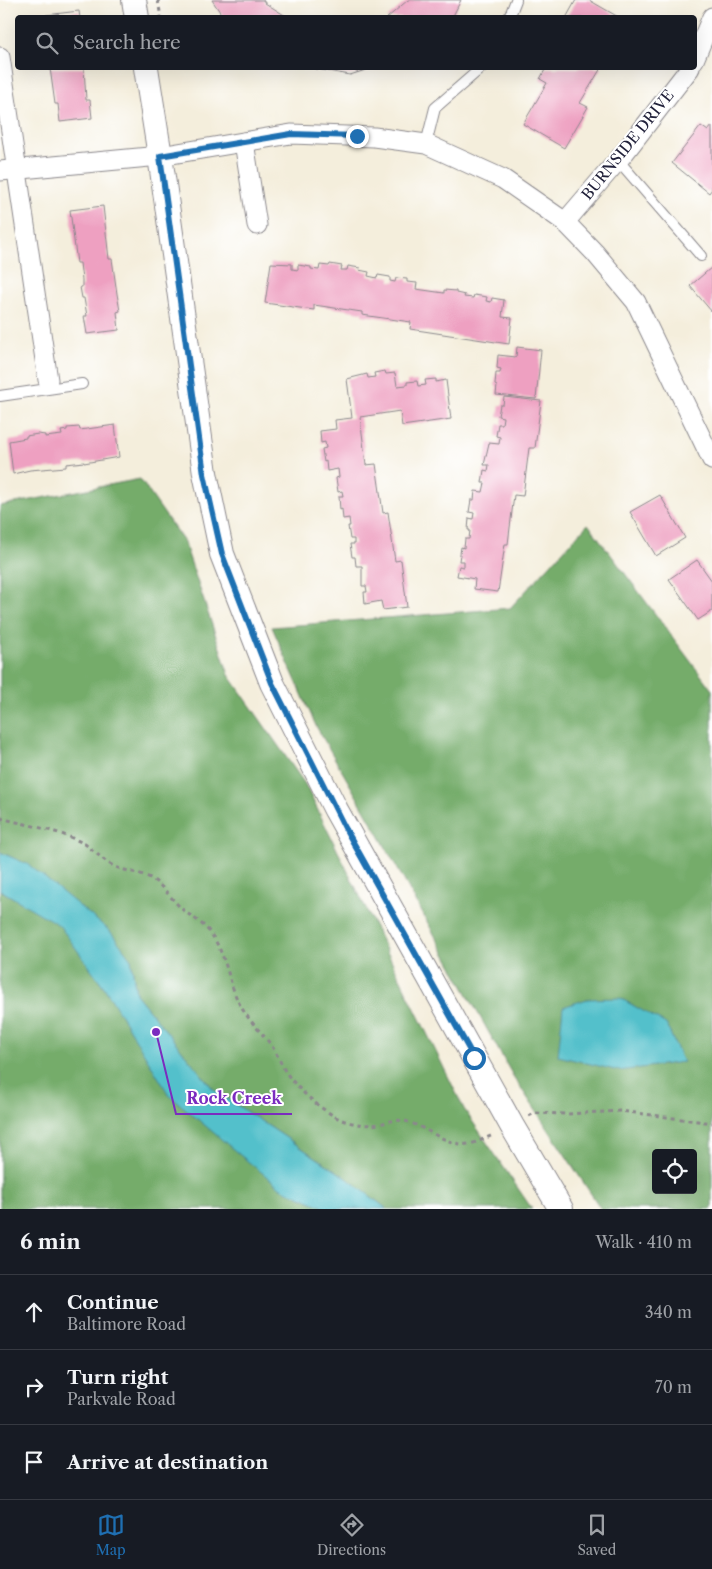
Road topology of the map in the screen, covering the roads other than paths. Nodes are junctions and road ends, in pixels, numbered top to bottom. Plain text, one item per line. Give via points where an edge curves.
1 (134, 0) edge
2 (516, 0) edge
3 (136, 15) edge
4 (510, 15) edge
5 (712, 18) edge
6 (697, 53) edge
7 (0, 56) edge
8 (146, 70) edge
9 (478, 70) edge
10 (688, 70) edge
11 (244, 142) junction
12 (426, 144) junction
13 (160, 156) junction
14 (618, 160) junction
15 (8, 169) edge
16 (565, 222) junction
17 (256, 225) dead end
18 (701, 256) dead end
19 (49, 384) junction
20 (82, 384) dead end
21 (0, 396) edge
22 (712, 460) edge
23 (561, 1209) edge

1 - 3 street
2 - 4 lane
5 - 6 street
7 - 15 street
8 - 13 street
9 - 12 lane via 435,108
10 - 14 street, BURNSIDE DRIVE
11 - 12 street via 291,134 374,137
11 - 13 street
11 - 17 street
12 - 16 street via 503,179
13 - 15 street
13 - 23 street via 204,474 222,554 272,683 336,810
14 - 16 street, BURNSIDE DRIVE
14 - 18 lane
15 - 19 street
16 - 22 street via 596,253 636,302
19 - 20 lane
19 - 21 lane

